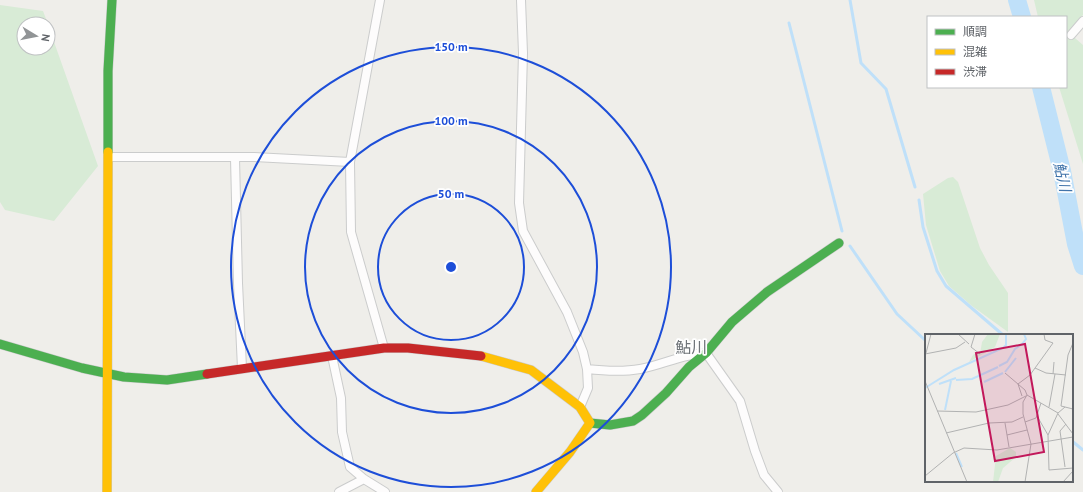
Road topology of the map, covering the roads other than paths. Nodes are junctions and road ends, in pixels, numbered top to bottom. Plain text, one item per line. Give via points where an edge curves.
1 (112, 0) edge
2 (380, 0) edge
3 (521, 0) edge
4 (1083, 21) edge
5 (1071, 35) dead end
6 (108, 157) junction
7 (235, 158) junction
8 (350, 162) junction
9 (839, 243) dead end
10 (0, 344) edge
11 (384, 348) junction
12 (706, 353) junction
13 (332, 356) junction
14 (242, 368) junction
15 (587, 369) junction
16 (108, 373) junction
17 (580, 407) junction
18 (590, 423) junction
19 (364, 479) junction
20 (107, 492) edge
21 (339, 492) edge
22 (385, 492) edge
23 (536, 492) edge
24 (778, 492) edge

1 - 6 street via 109,36
2 - 8 street
3 - 15 street via 521,223 527,240 567,312
4 - 5 street
6 - 7 street
6 - 16 street
7 - 8 street
7 - 14 street
8 - 11 street via 351,232
9 - 12 street via 767,292 732,322
10 - 16 street
11 - 13 street
11 - 17 street via 482,356 531,370
12 - 15 street via 640,369
12 - 18 street via 637,418 610,425
12 - 24 street via 740,401 764,475
13 - 14 street
13 - 19 street via 341,398 342,432 350,467
14 - 16 street via 167,380 149,380
15 - 17 street via 588,388
16 - 20 street
17 - 18 street
18 - 23 street via 570,452
19 - 21 street
19 - 22 street

